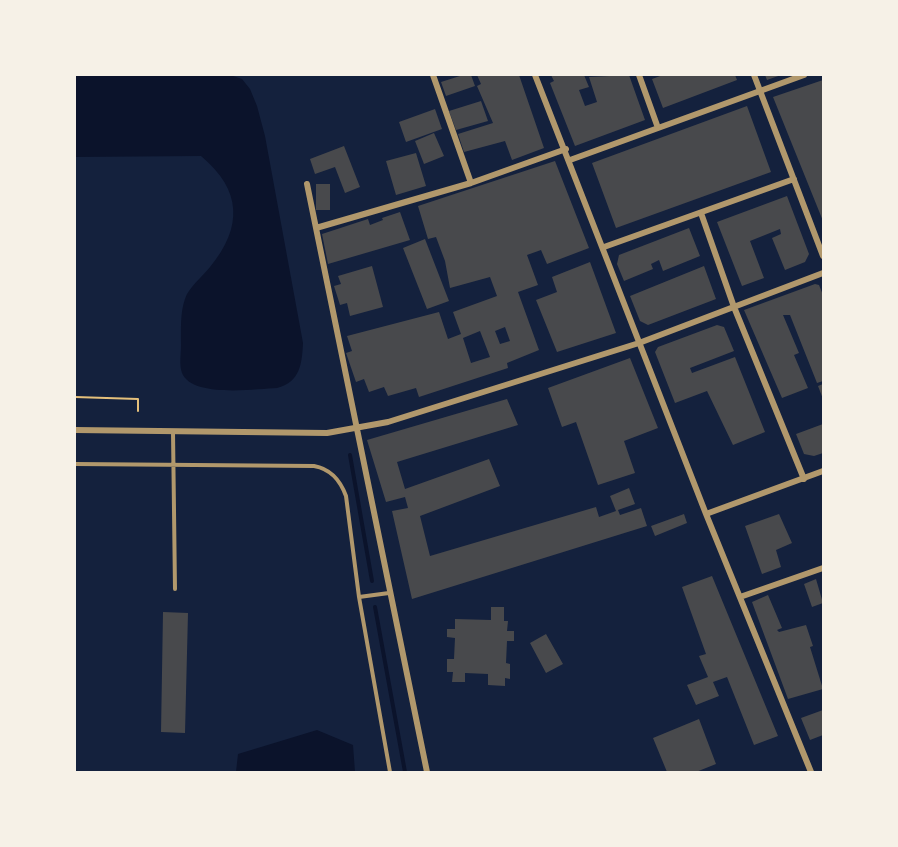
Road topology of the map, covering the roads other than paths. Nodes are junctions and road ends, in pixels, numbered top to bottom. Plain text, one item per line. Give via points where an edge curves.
1 (433, 75) edge
2 (535, 75) edge
3 (639, 75) edge
4 (754, 75) edge
5 (804, 75) edge
6 (760, 90) junction
7 (658, 128) junction
8 (566, 150) junction
9 (570, 160) junction
10 (794, 179) junction
11 (308, 183) dead end
12 (471, 183) junction
13 (701, 213) junction
14 (316, 228) junction
15 (604, 247) junction
16 (823, 256) edge
17 (823, 273) edge
18 (734, 307) junction
19 (639, 343) junction
20 (357, 429) junction
21 (75, 430) edge
22 (173, 431) junction
23 (75, 464) edge
24 (173, 466) junction
25 (823, 471) edge
26 (804, 479) junction
27 (706, 514) junction
28 (823, 568) edge
29 (175, 589) dead end
30 (389, 593) junction
31 (359, 597) junction
32 (740, 597) junction
33 (390, 772) edge
34 (427, 772) edge
35 (811, 772) edge

1 - 12 street
2 - 8 street
3 - 7 street
4 - 6 street
5 - 6 street
6 - 7 street
6 - 10 street
7 - 9 street
8 - 9 street
8 - 12 street
9 - 15 street
10 - 13 street
10 - 16 street
11 - 14 street
12 - 14 street
13 - 15 street
13 - 18 street
14 - 20 street
15 - 19 street
17 - 18 street
18 - 19 street
18 - 26 street
19 - 20 street
19 - 27 street
20 - 22 street via 327,433
20 - 30 street
21 - 22 street
22 - 24 lane
23 - 24 lane
24 - 29 lane
24 - 31 lane via 314,466 330,472 342,484 346,496
25 - 26 street
26 - 27 street
27 - 32 street
28 - 32 street
30 - 31 lane
30 - 34 street
31 - 33 lane
32 - 35 street

